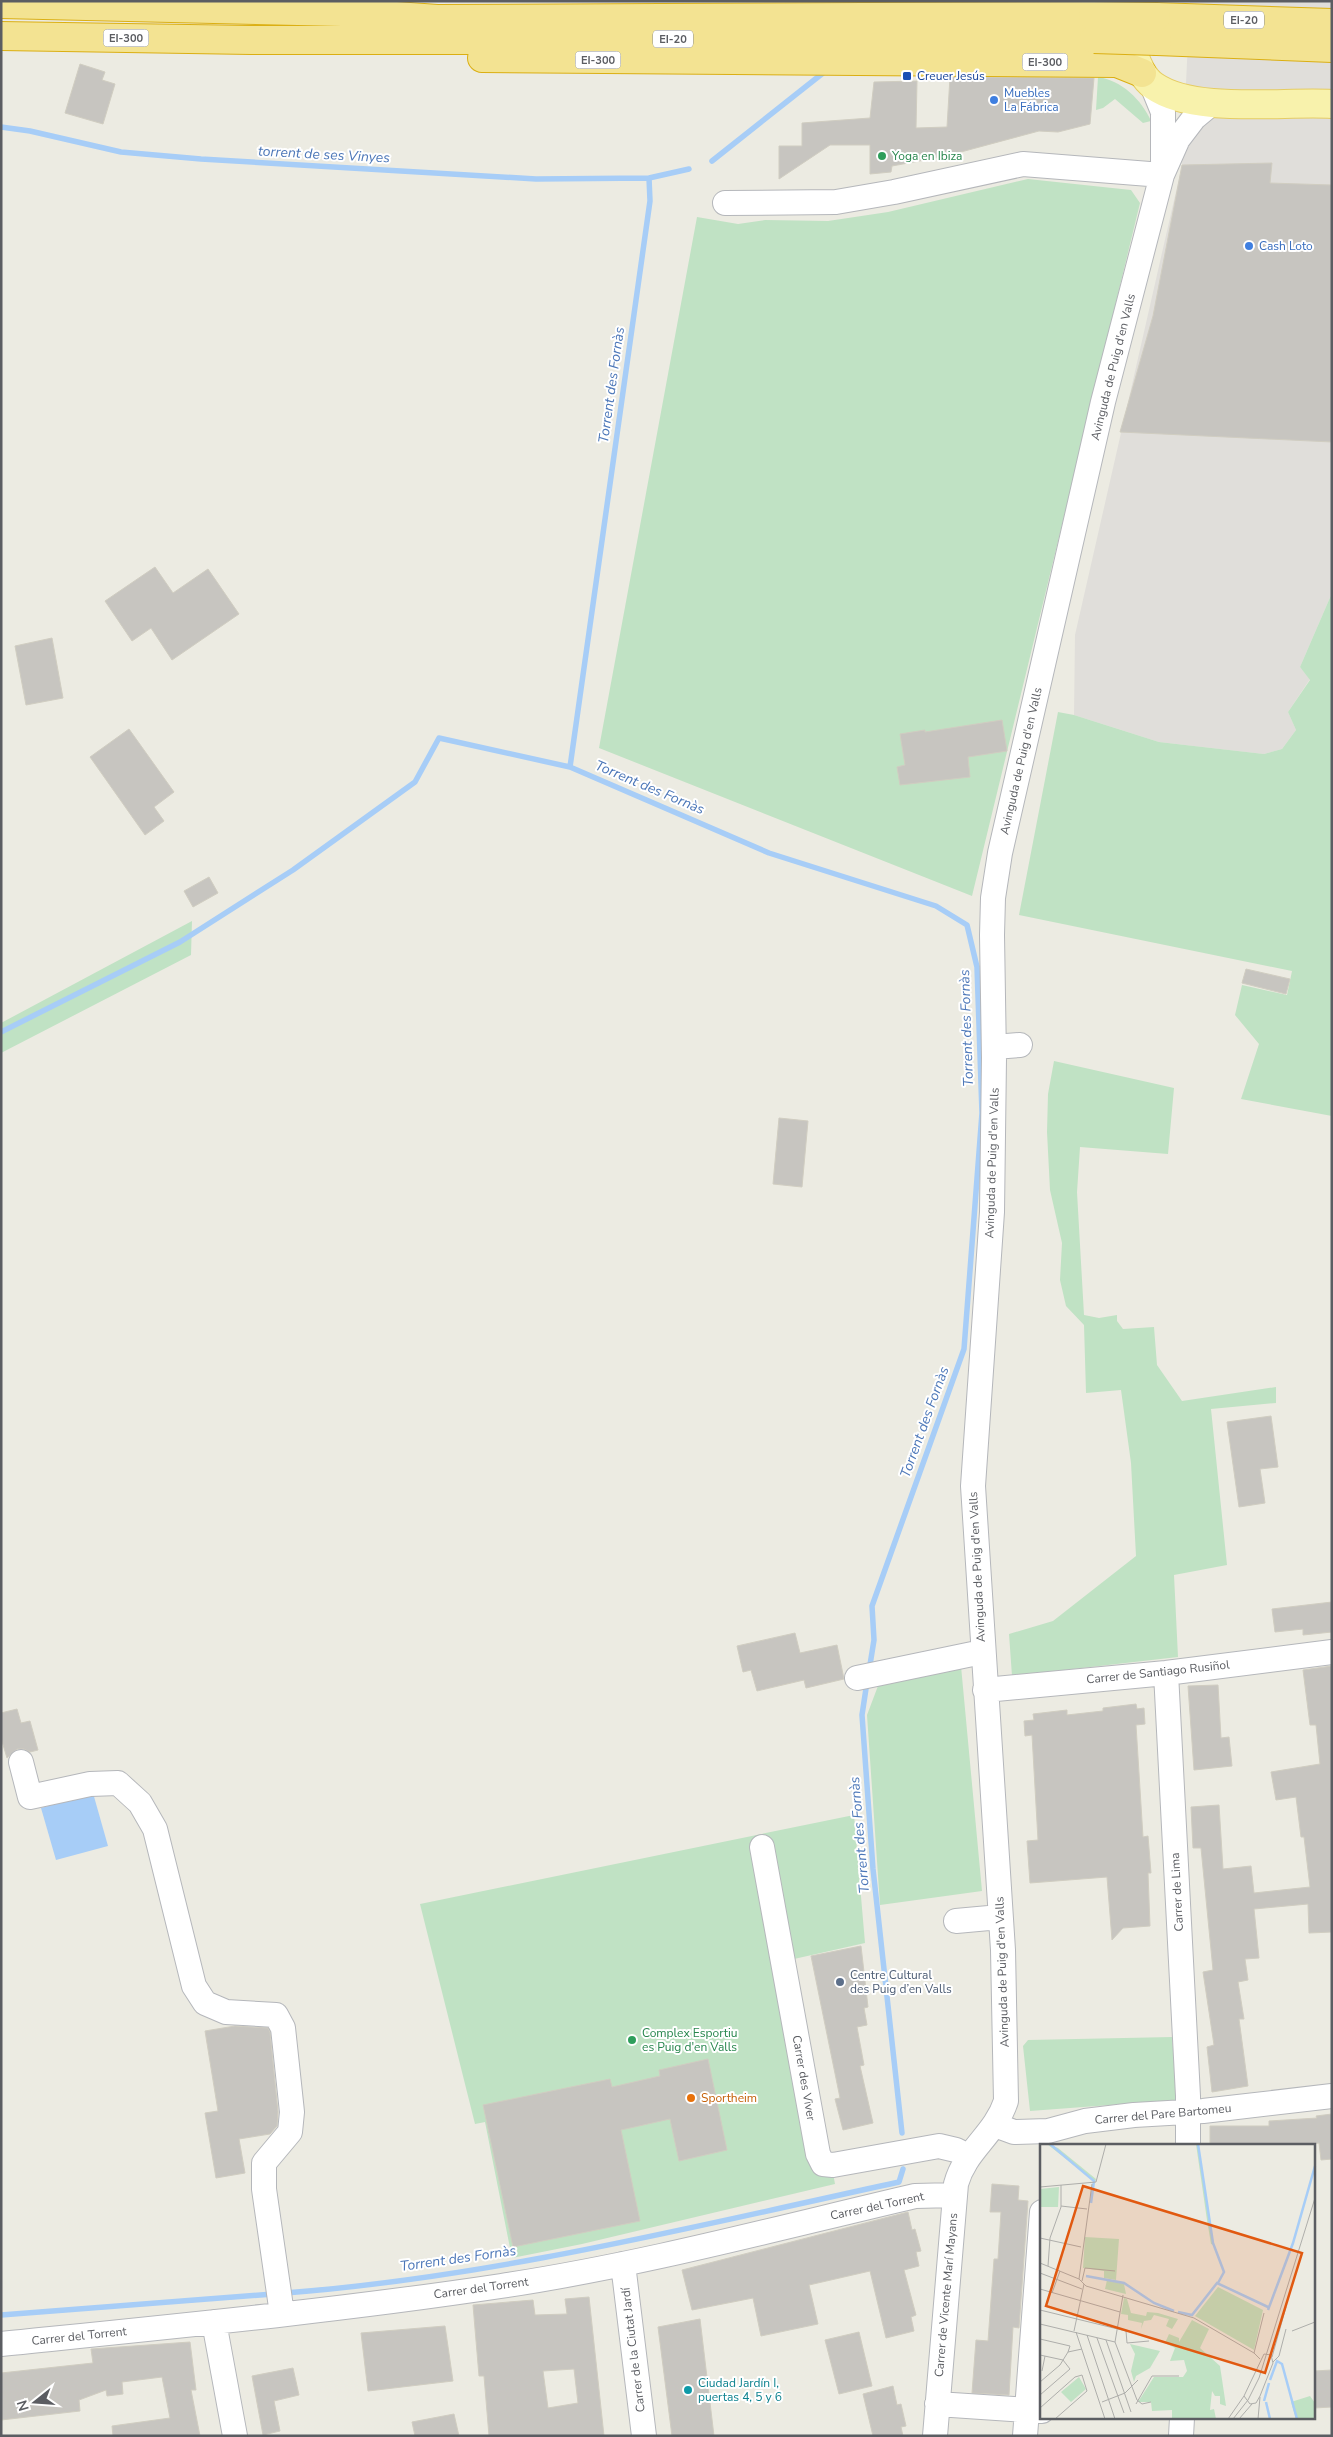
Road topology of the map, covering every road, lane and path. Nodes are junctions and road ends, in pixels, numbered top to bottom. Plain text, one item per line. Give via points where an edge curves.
1 (541, 1) edge
2 (1135, 1) edge
3 (1, 4) edge
4 (342, 12) junction
5 (1332, 23) edge
6 (1094, 28) junction
7 (1157, 29) junction
8 (1, 36) edge
9 (251, 40) junction
10 (1332, 48) edge
11 (1147, 79) junction
12 (1212, 103) junction
13 (1332, 104) edge
14 (1162, 175) junction
15 (725, 203) dead end
16 (1020, 1045) dead end
17 (994, 1047) junction
18 (982, 1652) junction
19 (1332, 1652) edge
20 (1166, 1672) junction
21 (868, 1676) dead end
22 (985, 1690) junction
23 (21, 1762) dead end
24 (762, 1847) dead end
25 (1000, 1917) junction
26 (956, 1921) dead end
27 (1332, 2096) edge
28 (1188, 2112) junction
29 (995, 2125) junction
30 (1047, 2138) edge
31 (1188, 2144) edge
32 (968, 2156) junction
33 (954, 2195) junction
34 (1040, 2262) edge
35 (623, 2264) junction
36 (281, 2311) junction
37 (214, 2322) junction
38 (1, 2344) edge
39 (937, 2404) junction
40 (1034, 2411) edge
41 (1182, 2420) edge
42 (235, 2436) edge
43 (644, 2436) edge
44 (934, 2436) edge
45 (1025, 2436) edge
46 (1181, 2436) edge

1 - 4 highway via 418,5
2 - 11 main road via 1130,15 1131,48
3 - 4 highway
4 - 6 highway, EI-20 via 437,19 851,15
5 - 7 highway, EI-20
6 - 7 highway, EI-20, bridge
6 - 9 highway, EI-20 via 955,38
7 - 10 highway, EI-20
8 - 9 highway, EI-300
9 - 11 highway, EI-300 via 361,55 511,59 1117,63
11 - 12 main road, EI-300 via 1185,99
11 - 14 street, Avinguda de Puig d'en Valls via 1163,112
12 - 13 main road, EI-300
12 - 14 street, Avinguda de Puig d'en Valls via 1194,118 1178,139
14 - 15 street via 1023,164 836,202
14 - 17 street, Avinguda de Puig d'en Valls via 1104,402 1000,853 992,916
16 - 17 street
17 - 18 street, Avinguda de Puig d'en Valls via 992,1212 973,1486
18 - 21 street
18 - 22 street, Avinguda de Puig d'en Valls
19 - 20 street, Carrer de Santiago Rusiñol
20 - 22 street, Carrer de Santiago Rusiñol
20 - 28 street, Carrer de Lima
22 - 25 street, Avinguda de Puig d'en Valls
23 - 36 street via 30,1797 90,1784 118,1783 140,1803 155,1829 194,1986 205,2003 226,2012 276,2014 283,2028 292,2112 290,2132 264,2163 264,2189
24 - 32 street, Carrer des Viver via 818,2154 824,2164 939,2146
25 - 26 street
25 - 29 street, Avinguda de Puig d'en Valls via 1006,2102
27 - 28 street, Carrer del Pare Bartomeu
28 - 30 street, Carrer del Pare Bartomeu via 1085,2121
28 - 31 street, Carrer de Lima
29 - 30 street, Carrer del Pare Bartomeu
29 - 32 street, Avinguda de Puig d'en Valls
32 - 33 street, Carrer de Vicente Marí Mayans via 959,2170
33 - 35 street, Carrer del Torrent via 915,2196
33 - 39 street, Carrer de Vicente Marí Mayans
34 - 40 street
35 - 36 street, Carrer del Torrent via 502,2286
35 - 43 street, Carrer de la Ciutat Jardí
36 - 37 street, Carrer del Torrent
37 - 38 street, Carrer del Torrent
37 - 42 street
39 - 40 street
39 - 44 street, Carrer de Vicente Marí Mayans
40 - 45 street
41 - 46 street

